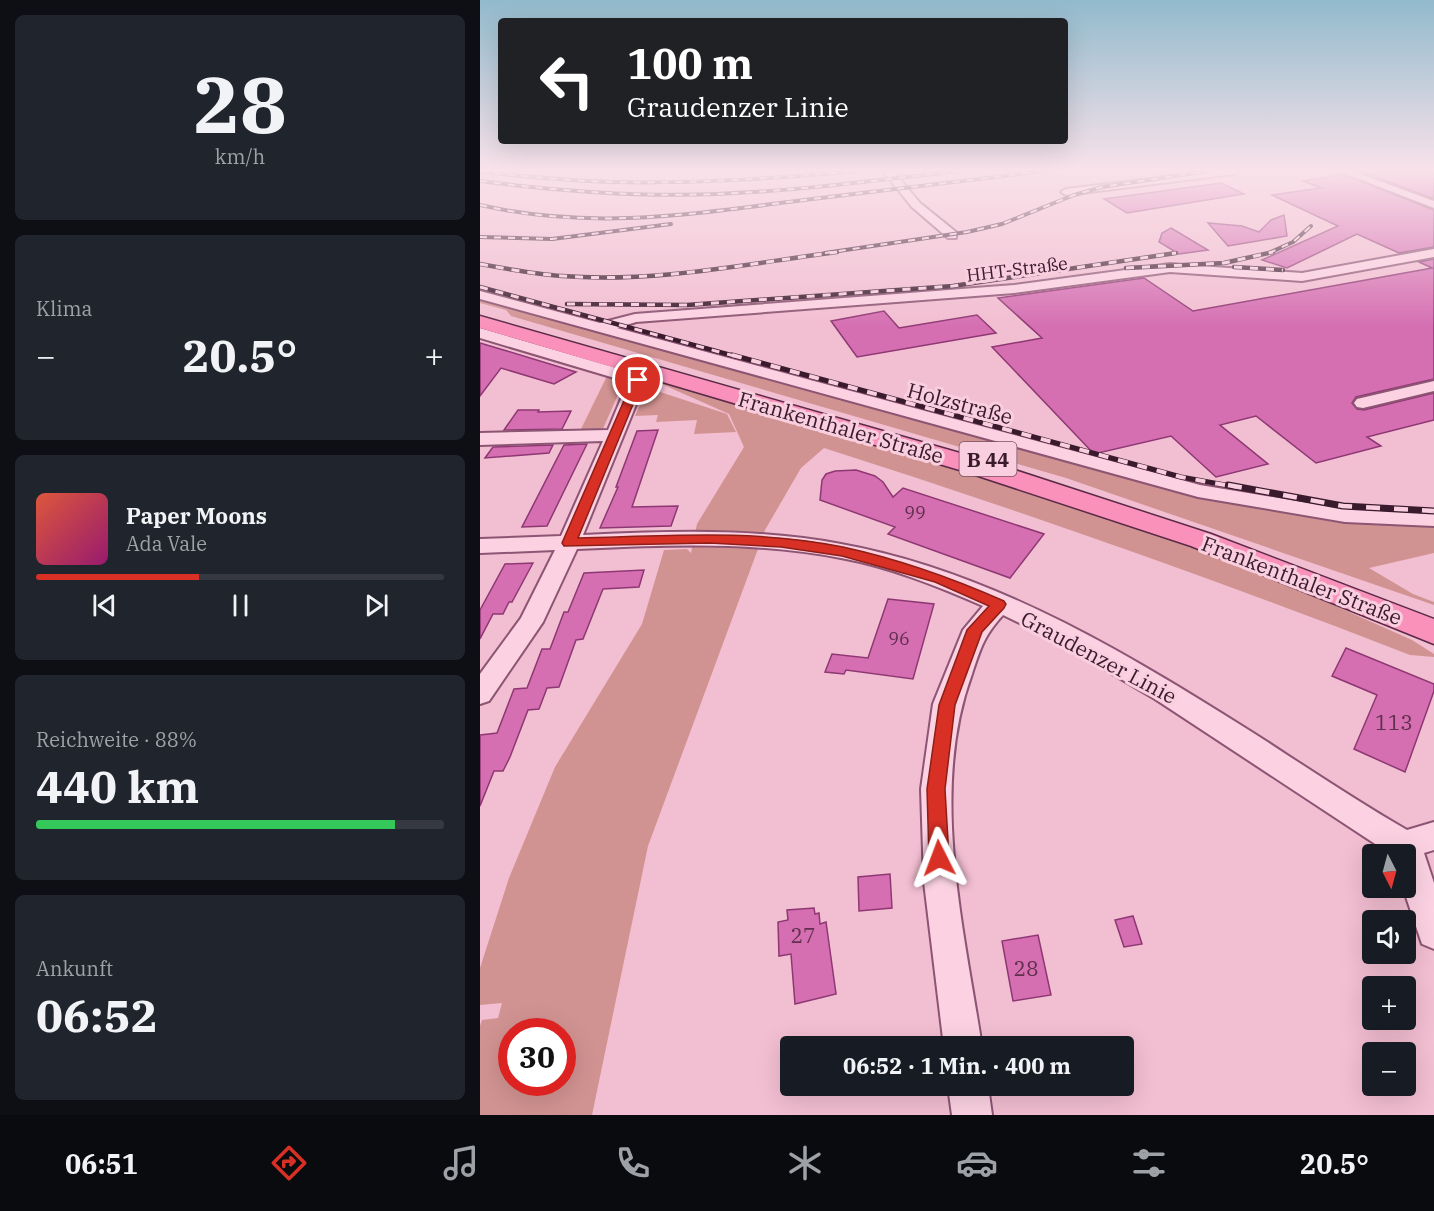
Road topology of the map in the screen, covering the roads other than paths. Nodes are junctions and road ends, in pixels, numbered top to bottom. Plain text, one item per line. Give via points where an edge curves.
1 (938, 223) edge
2 (952, 235) dead end
3 (1434, 253) edge
4 (480, 295) edge
5 (480, 312) edge
6 (480, 322) edge
7 (603, 327) junction
8 (480, 333) edge
9 (1434, 386) edge
10 (1363, 403) dead end
11 (615, 435) junction
12 (480, 439) edge
13 (1434, 520) edge
14 (569, 543) junction
15 (480, 546) edge
16 (999, 604) junction
17 (1429, 628) edge
18 (480, 694) edge
19 (1420, 840) edge
20 (1434, 932) edge
21 (961, 1036) edge
22 (969, 1096) edge
23 (972, 1115) edge

1 - 2 street
3 - 7 street, HHT-Straße via 1302,277 1170,268 1014,290 635,318
4 - 7 street, Holzstraße
5 - 17 main road, Frankenthaler Straße / B 44 via 978,456 1206,531
6 - 17 main road, Frankenthaler Straße / B 44 via 972,465 1201,540
7 - 13 street, Holzstraße via 1198,491 1304,511
8 - 11 street via 638,380
9 - 10 street
11 - 12 street
11 - 14 street
14 - 15 street, Graudenzer Linie
14 - 16 street, Graudenzer Linie via 710,539 832,550 940,579
14 - 18 street via 531,622
16 - 19 street, Graudenzer Linie via 1172,696 1366,823
16 - 21 street via 975,630 947,705 936,789 940,882
19 - 20 street
22 - 23 street

